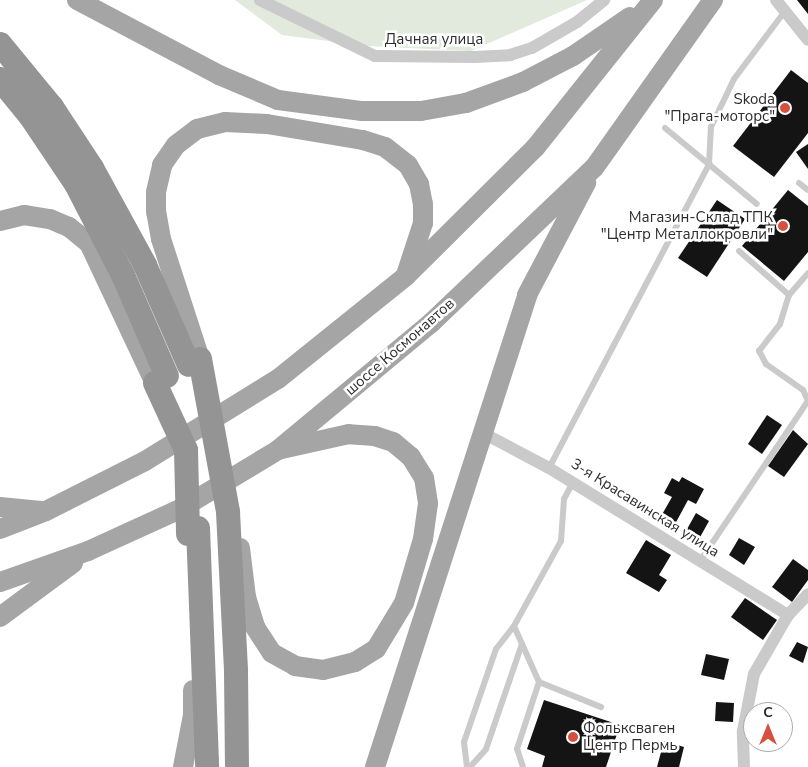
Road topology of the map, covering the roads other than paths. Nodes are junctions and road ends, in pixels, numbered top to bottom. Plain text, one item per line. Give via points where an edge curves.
1 (77, 0) edge
2 (260, 0) edge
3 (604, 0) edge
4 (652, 0) edge
5 (713, 0) edge
6 (776, 0) edge
7 (785, 11) junction
8 (808, 40) edge
9 (0, 44) edge
10 (0, 79) edge
11 (664, 128) dead end
12 (709, 164) junction
13 (594, 168) junction
14 (799, 182) dead end
15 (808, 190) edge
16 (757, 204) dead end
17 (0, 221) edge
18 (739, 251) dead end
19 (808, 273) edge
20 (406, 276) junction
21 (788, 295) junction
22 (195, 362) junction
23 (161, 380) junction
24 (484, 433) junction
25 (278, 450) junction
26 (549, 468) junction
27 (573, 482) junction
28 (0, 507) edge
29 (233, 509) junction
30 (46, 511) junction
31 (0, 529) edge
32 (193, 531) junction
33 (88, 551) junction
34 (700, 561) junction
35 (0, 582) edge
36 (808, 594) edge
37 (788, 615) junction
38 (0, 617) edge
39 (514, 626) junction
40 (522, 644) junction
41 (539, 682) junction
42 (601, 707) dead end
43 (183, 767) edge
44 (208, 767) edge
45 (237, 767) edge
46 (375, 767) edge
47 (469, 767) edge
48 (523, 767) edge
49 (744, 767) edge

1 - 4 main road via 220,75 278,100 372,111 421,110 466,103 523,82 573,56
2 - 3 street, Дачная улица via 375,56 475,57 510,55 532,48 577,22
4 - 20 main road via 535,148
5 - 13 main road, шоссе Космонавтов
6 - 7 street
7 - 8 street
7 - 12 lane via 734,79 714,119
9 - 22 highway via 52,107 92,168
10 - 23 highway via 31,117 76,184 123,275
11 - 12 lane
12 - 16 lane
12 - 26 lane
13 - 24 main road via 526,295
13 - 25 main road, шоссе Космонавтов via 431,323
14 - 15 lane
17 - 23 main road via 24,215 50,219 69,227 89,243
18 - 21 lane
19 - 21 lane
20 - 22 main road via 423,223 419,184 408,164 385,148 363,140 267,124 225,122 197,128 176,145 162,165 156,205 161,239
20 - 30 main road via 278,379 145,461
21 - 34 lane via 780,324 758,351 766,364 802,390 808,401
22 - 29 highway, bridge
23 - 32 highway, bridge via 186,450
24 - 26 street, 3-я Красавинская улица
24 - 46 main road
25 - 29 main road via 349,434 375,436 393,442 411,457 424,478 428,503 423,539 404,603 376,649 355,662 322,670 295,666 272,653 255,627 246,597
25 - 33 main road, шоссе Космонавтов via 180,509
26 - 27 street, 3-я Красавинская улица
27 - 34 street, 3-я Красавинская улица
27 - 39 lane via 564,500 561,541
28 - 30 main road
29 - 45 highway
30 - 31 main road
32 - 43 main road via 194,715
32 - 44 highway
33 - 35 main road, шоссе Космонавтов
33 - 38 main road
34 - 37 street, 3-я Красавинская улица
36 - 37 street
37 - 49 street via 754,674 743,731
39 - 40 lane
39 - 47 lane via 496,649 464,742
40 - 41 lane
40 - 47 lane via 486,749
41 - 42 lane
41 - 48 lane via 517,749

